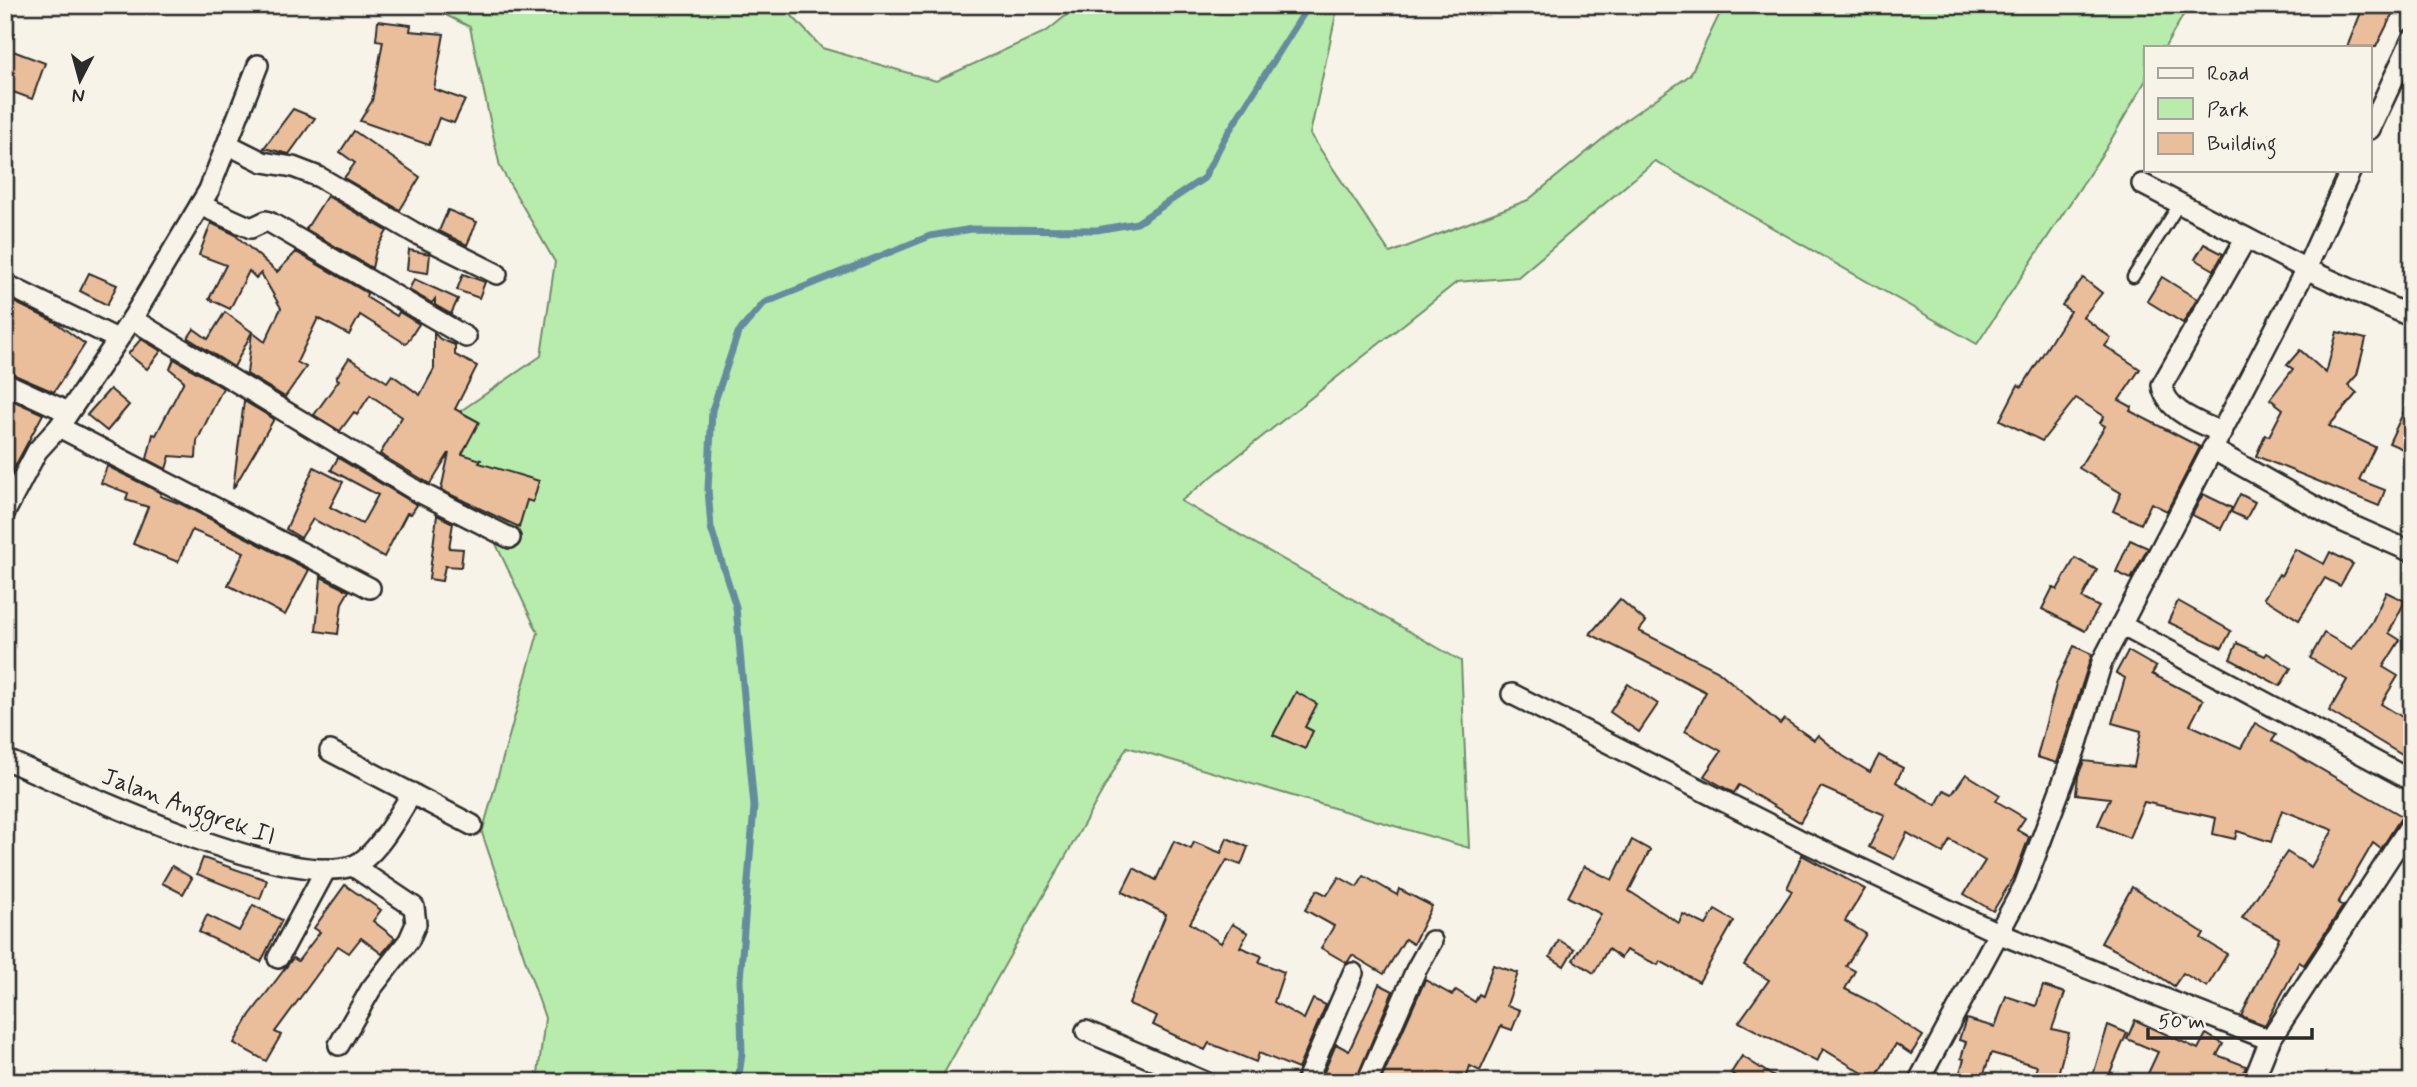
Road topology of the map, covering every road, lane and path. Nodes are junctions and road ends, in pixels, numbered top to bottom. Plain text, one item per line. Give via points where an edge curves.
1 (2412, 39) edge
2 (258, 65) dead end
3 (2372, 121) edge
4 (229, 145) junction
5 (2350, 172) edge
6 (2142, 184) dead end
7 (2180, 202) junction
8 (200, 205) junction
9 (2246, 238) junction
10 (2306, 269) junction
11 (497, 274) dead end
12 (2133, 277) dead end
13 (5, 284) edge
14 (2412, 317) edge
15 (132, 319) junction
16 (466, 337) dead end
17 (117, 339) junction
18 (5, 383) edge
19 (64, 419) junction
20 (2217, 441) junction
21 (5, 512) edge
22 (510, 538) dead end
23 (2412, 552) edge
24 (370, 588) dead end
25 (2121, 625) junction
26 (1511, 694) dead end
27 (330, 751) dead end
28 (5, 759) edge
29 (2412, 781) edge
30 (412, 793) junction
31 (2412, 823) edge
32 (472, 825) dead end
33 (353, 866) junction
34 (326, 869) junction
35 (2000, 934) junction
36 (1432, 941) dead end
37 (278, 958) dead end
38 (1353, 973) dead end
39 (1086, 1031) dead end
40 (2270, 1040) junction
41 (339, 1045) dead end
42 (1205, 1082) edge
43 (1307, 1082) edge
44 (1367, 1082) edge
45 (1917, 1082) edge
46 (2253, 1082) edge

1 - 3 street
2 - 4 street
4 - 8 street
4 - 11 street via 263,162 319,177
5 - 10 street
6 - 7 street
7 - 9 street
7 - 12 lane
8 - 15 street
8 - 16 street via 251,228 271,222
9 - 10 street
9 - 20 street via 2162,385 2173,407
10 - 14 street
10 - 20 street
13 - 17 street
15 - 17 street
15 - 22 street via 415,490
17 - 19 street
18 - 19 street
19 - 21 street via 37,451
19 - 24 street
20 - 23 street via 2314,507
20 - 25 street
25 - 29 street
25 - 35 street via 2102,662 2041,847
26 - 35 street via 1798,839
27 - 30 street
28 - 34 street, Jalan Anggrek II via 230,850 289,866
30 - 32 street
30 - 33 street via 383,838
31 - 40 street
33 - 34 street, Jalan Anggrek II
33 - 41 street via 414,907 416,924
34 - 37 street
35 - 40 street
35 - 45 street
36 - 44 street
38 - 43 street
39 - 42 street
40 - 46 street

